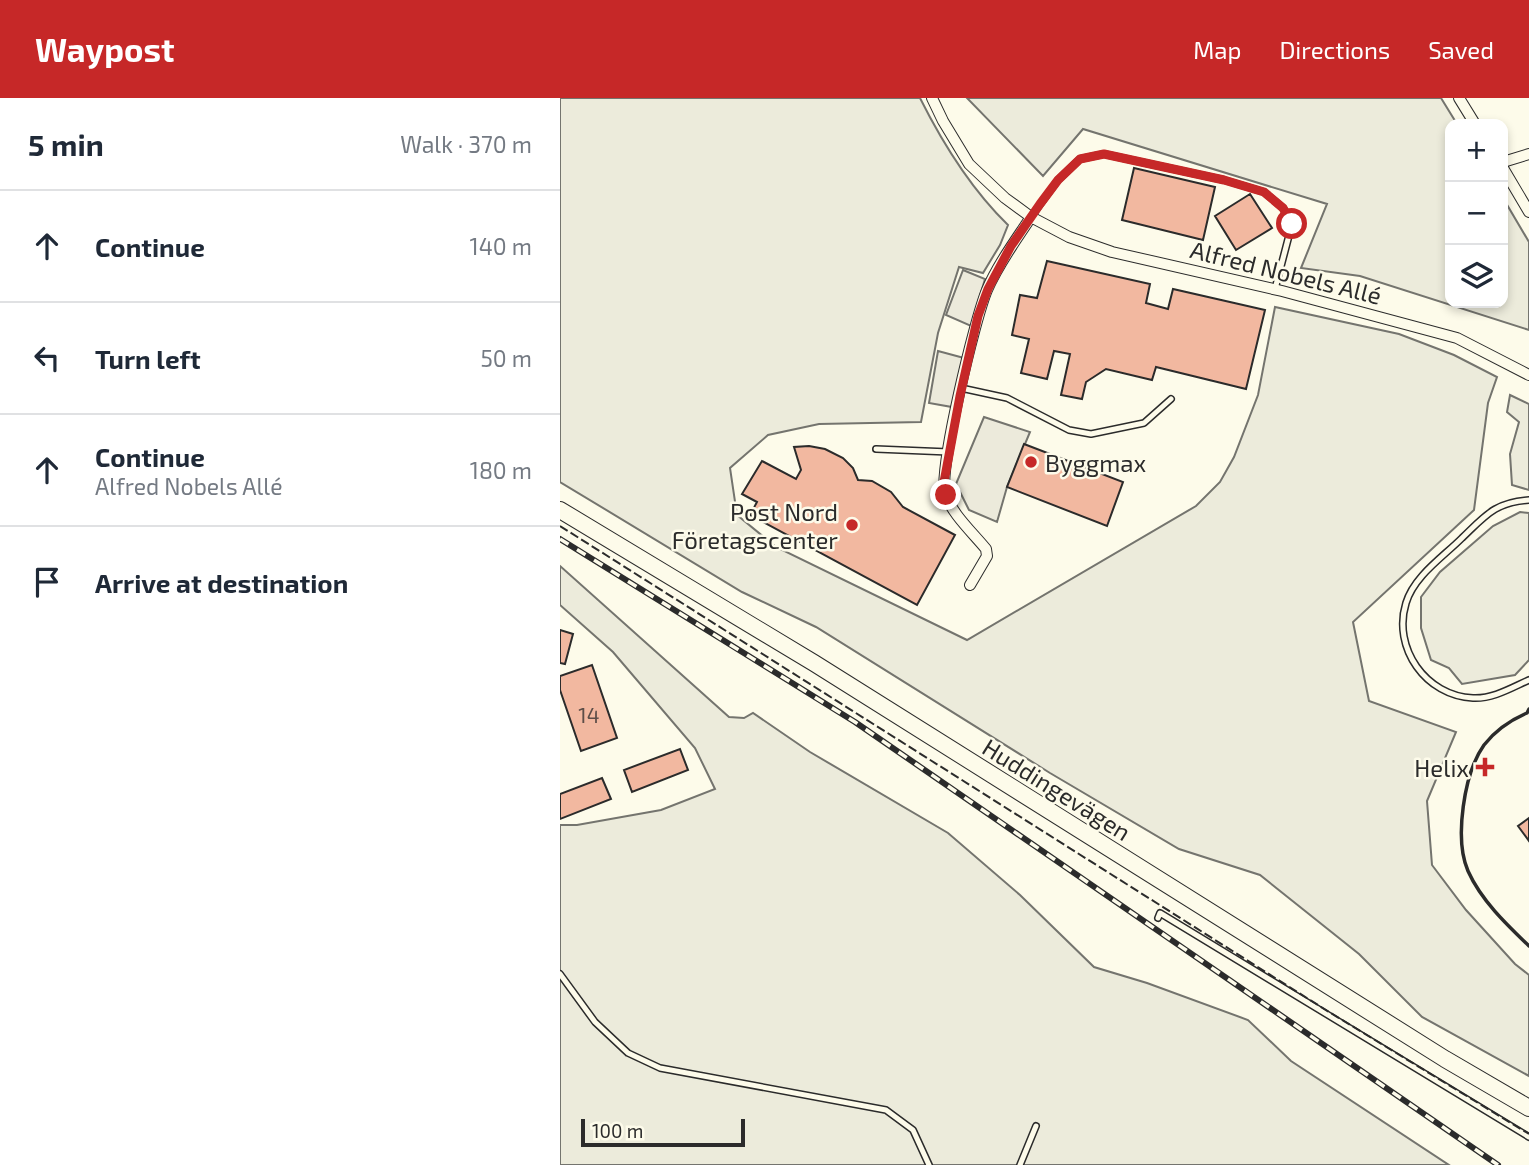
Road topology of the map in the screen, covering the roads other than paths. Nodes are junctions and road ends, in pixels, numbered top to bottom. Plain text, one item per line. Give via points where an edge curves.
1 (932, 98) edge
2 (1459, 98) edge
3 (1472, 119) edge
4 (1529, 154) edge
5 (1508, 160) edge
6 (1508, 176) edge
7 (1529, 212) edge
8 (1031, 217) junction
9 (1275, 289) junction
10 (1529, 375) edge
11 (961, 388) junction
12 (1171, 399) dead end
13 (876, 449) dead end
14 (949, 452) junction
15 (1529, 500) edge
16 (560, 510) edge
17 (970, 585) dead end
18 (1529, 680) edge
19 (1158, 918) dead end
20 (560, 975) edge
21 (1529, 1108) edge
22 (1036, 1126) dead end
23 (1529, 1137) edge
24 (929, 1165) edge
25 (1020, 1165) edge

1 - 8 street, Alfred Nobels Allé via 969,164
2 - 3 street
4 - 5 street
6 - 7 street
8 - 9 street, Alfred Nobels Allé via 1069,237 1112,251
8 - 9 lane via 1080,159 1104,154 1251,188 1283,208 1292,224
8 - 11 street via 988,289
9 - 10 street, Alfred Nobels Allé via 1457,338
11 - 12 lane via 1007,398 1069,430 1091,434 1144,423
11 - 14 street
13 - 14 lane
14 - 17 street via 946,495 986,549 987,556
15 - 18 lane via 1510,501 1492,509 1417,582 1406,602 1403,622 1413,663 1441,690 1457,696 1493,696
16 - 21 main road, Huddingevägen
19 - 23 lane via 1160,913
20 - 24 lane via 595,1022 628,1053 660,1068 886,1110 913,1130
22 - 25 lane

